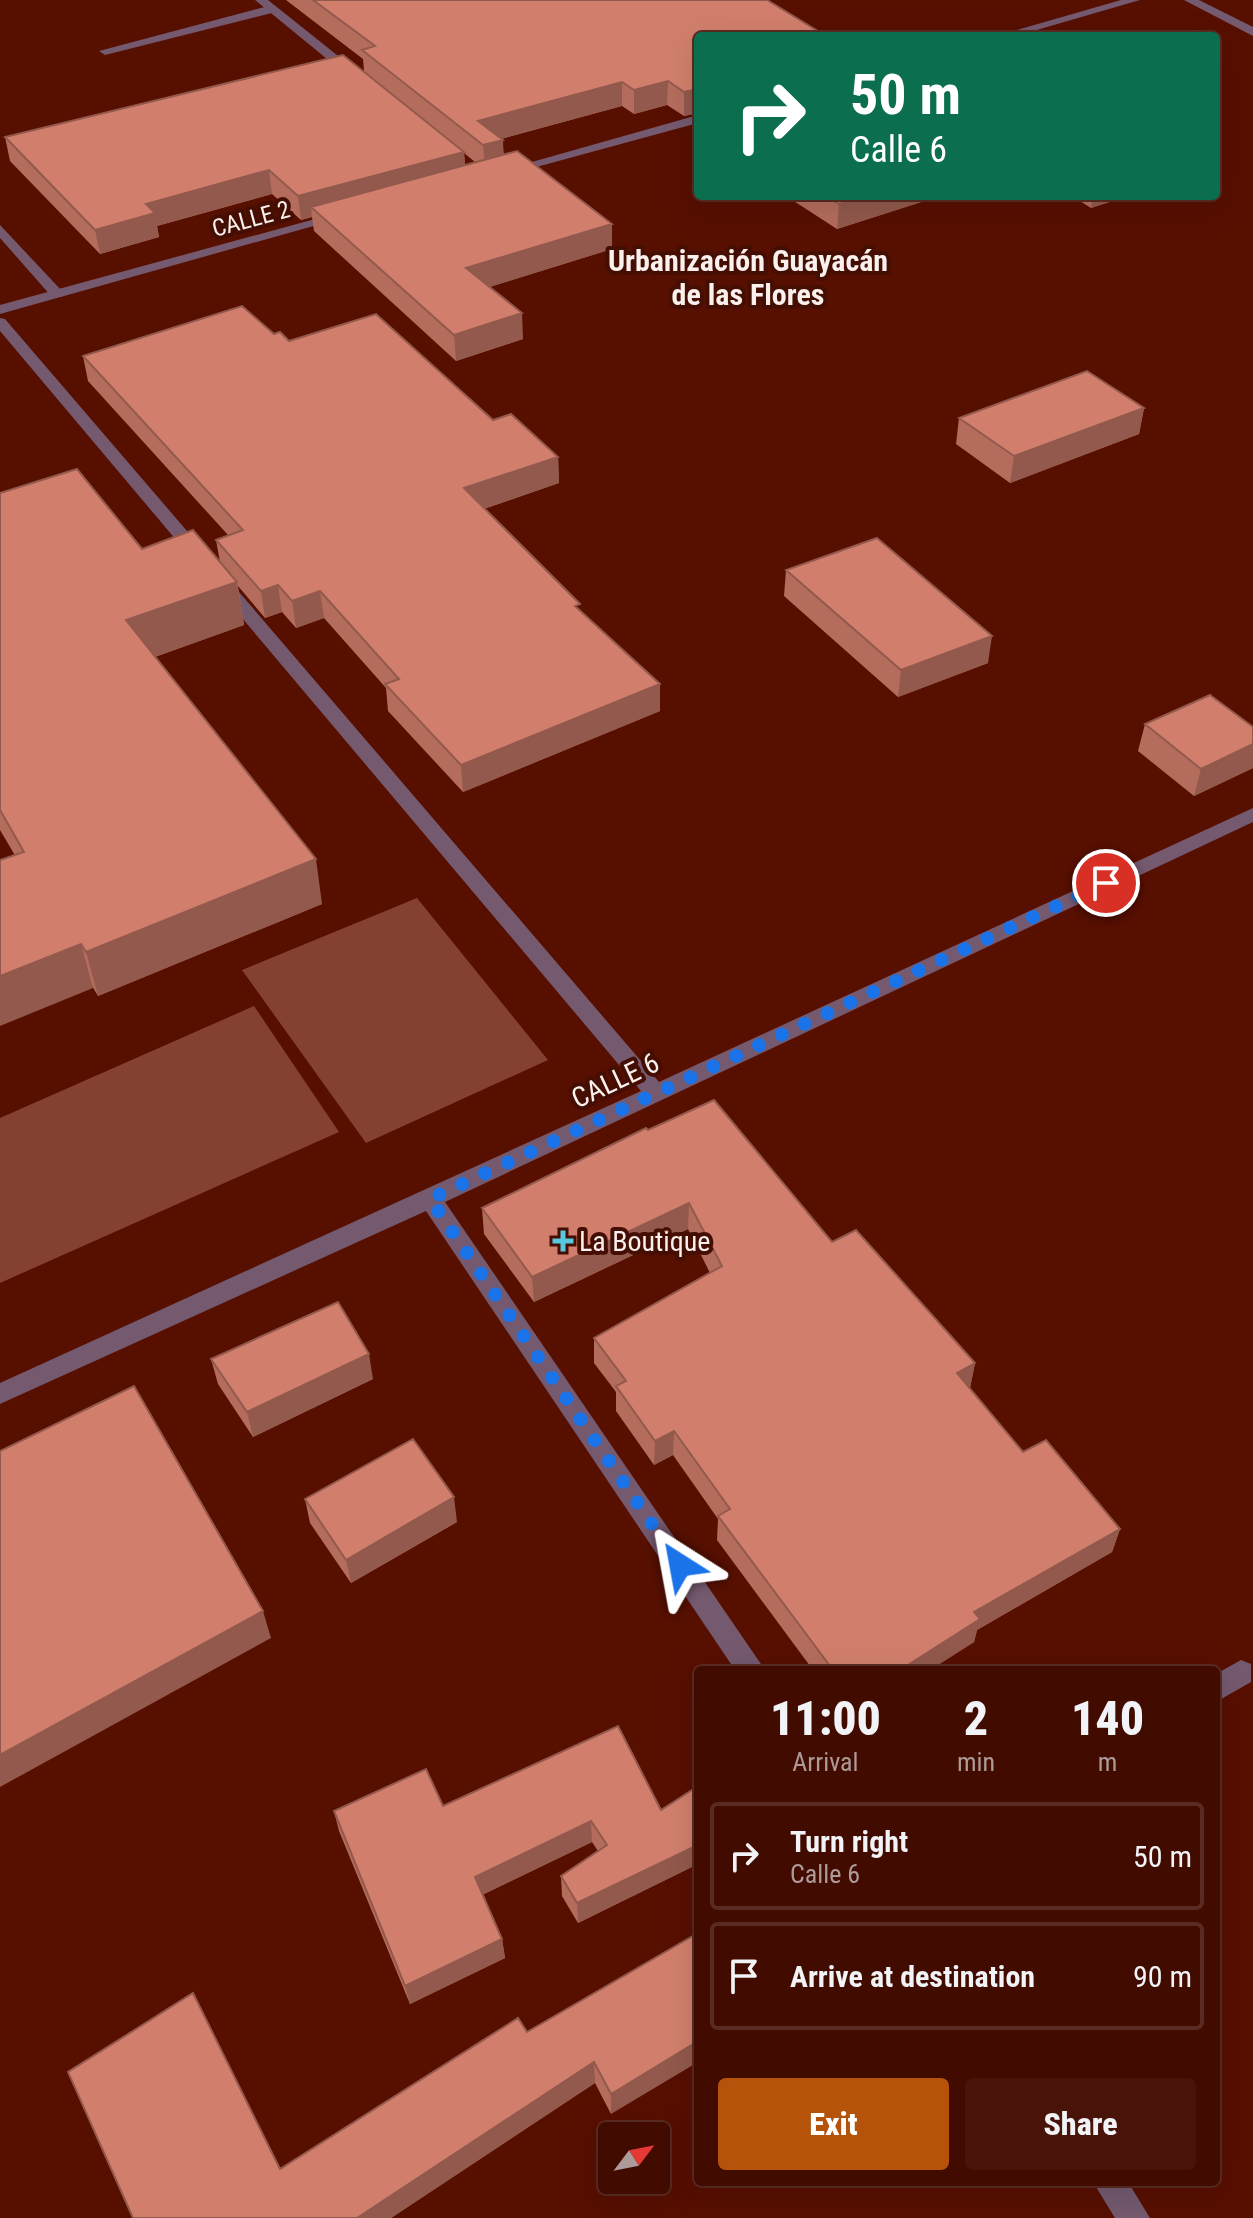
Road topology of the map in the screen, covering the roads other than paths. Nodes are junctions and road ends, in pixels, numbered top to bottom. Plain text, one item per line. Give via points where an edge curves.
1 (261, 0) edge
2 (1134, 0) edge
3 (1190, 0) edge
4 (272, 9) junction
5 (1017, 32) edge
6 (1253, 32) edge
7 (105, 51) dead end
8 (363, 82) edge
9 (694, 120) edge
10 (498, 174) edge
11 (363, 211) edge
12 (0, 229) edge
13 (57, 294) junction
14 (0, 310) edge
15 (0, 322) edge
16 (1253, 814) edge
17 (656, 1093) junction
18 (430, 1199) junction
19 (0, 1394) edge
20 (748, 1666) edge
21 (1241, 1673) dead end
22 (1220, 1686) edge
23 (1112, 2186) edge
24 (1134, 2218) edge

1 - 4 street
2 - 5 street
3 - 6 street
4 - 7 street
4 - 8 street
9 - 10 street
11 - 13 street, CALLE 2
12 - 13 street
13 - 14 street, CALLE 2
15 - 17 street
16 - 17 street, CALLE 6
17 - 18 street, CALLE 6
18 - 19 street, CALLE 6
18 - 20 street
21 - 22 street
23 - 24 street

